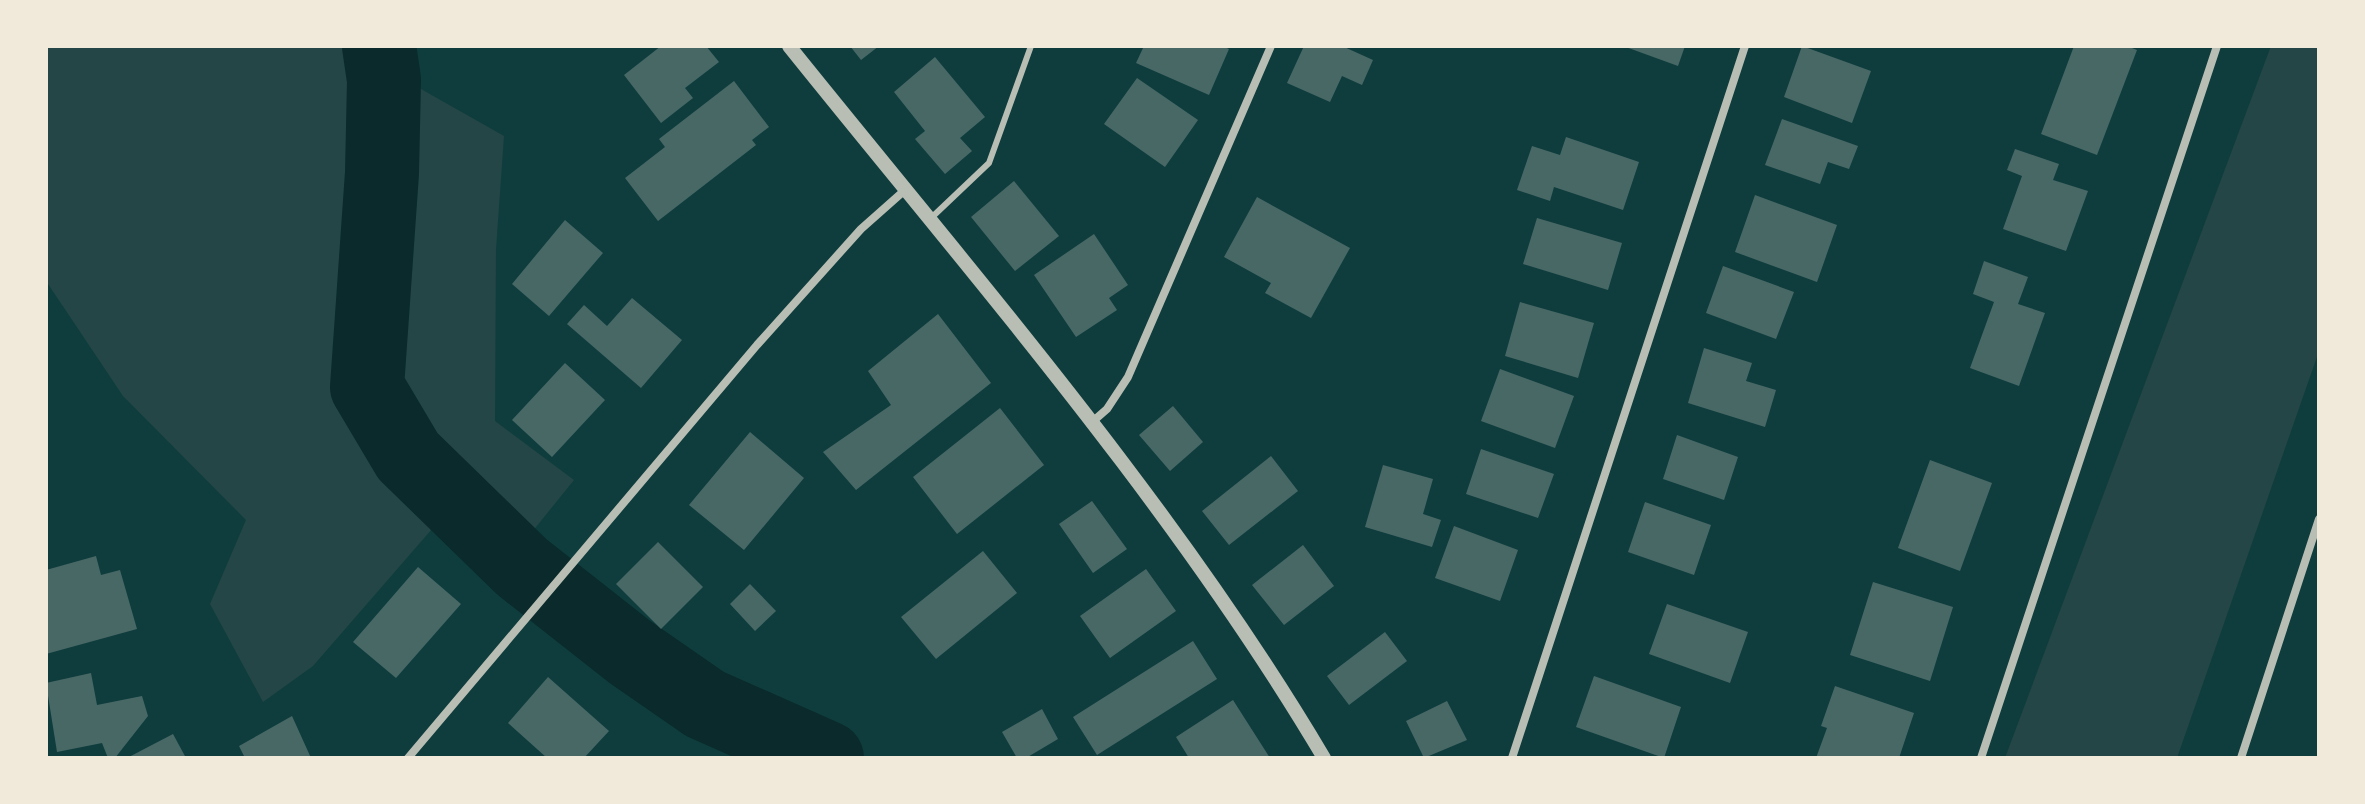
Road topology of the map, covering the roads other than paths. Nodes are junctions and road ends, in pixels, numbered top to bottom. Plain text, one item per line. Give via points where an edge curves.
1 (789, 46) edge
2 (1031, 46) edge
3 (1271, 46) edge
4 (1745, 46) edge
5 (2217, 46) edge
6 (905, 190) junction
7 (929, 220) junction
8 (1090, 424) junction
9 (2319, 519) edge
10 (409, 757) edge
11 (1324, 758) edge
12 (1512, 758) edge
13 (1981, 758) edge
14 (2241, 758) edge

1 - 6 street
2 - 7 lane via 989,163
3 - 8 street via 1128,377
4 - 12 street
5 - 13 street
6 - 7 street
6 - 10 street via 861,229 757,345
7 - 8 street
8 - 11 street via 1213,586
9 - 14 street

